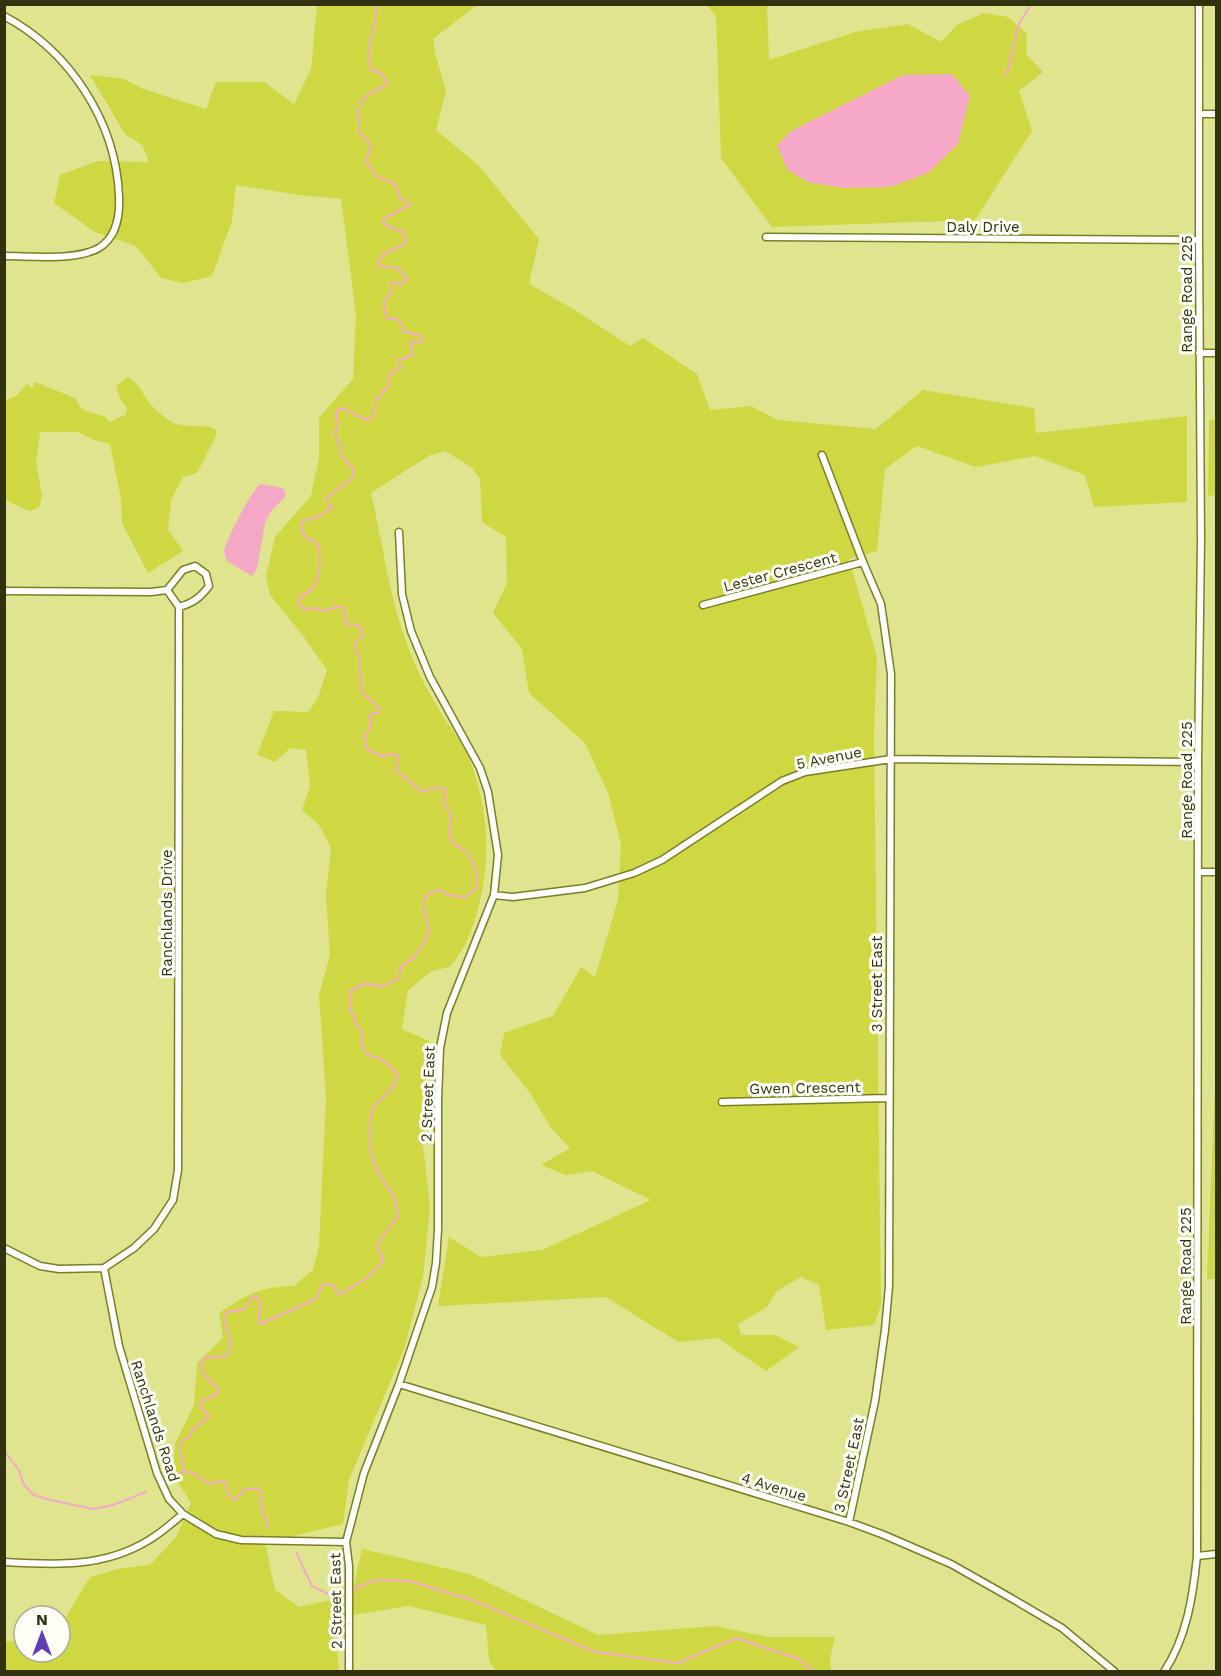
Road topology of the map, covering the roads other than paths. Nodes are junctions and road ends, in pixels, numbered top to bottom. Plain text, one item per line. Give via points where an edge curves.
1 (1199, 4) edge
2 (4, 16) edge
3 (1199, 114) junction
4 (1216, 114) edge
5 (766, 237) dead end
6 (1199, 240) junction
7 (4, 256) edge
8 (1199, 353) junction
9 (1216, 353) edge
10 (822, 455) dead end
11 (399, 532) dead end
12 (863, 562) junction
13 (167, 590) junction
14 (4, 591) edge
15 (703, 605) dead end
16 (179, 607) junction
17 (891, 759) junction
18 (1198, 762) junction
19 (1198, 872) junction
20 (1216, 872) edge
21 (494, 895) junction
22 (888, 1098) junction
23 (722, 1102) dead end
24 (4, 1248) edge
25 (104, 1268) junction
26 (399, 1384) junction
27 (183, 1514) junction
28 (849, 1522) junction
29 (346, 1542) junction
30 (1216, 1554) edge
31 (1197, 1556) junction
32 (4, 1562) edge
33 (349, 1671) edge
34 (1115, 1671) edge
35 (1164, 1671) edge

1 - 3 street, Range Road 225
2 - 7 street via 32,33 56,55 90,98 115,157 119,205 113,235 97,249 68,255
3 - 4 street
3 - 6 street, Range Road 225
5 - 6 street, Daly Drive
6 - 8 street, Range Road 225
8 - 9 street
8 - 18 street, Range Road 225 via 1202,540
10 - 12 street, 3 Street East
11 - 21 street, 2 Street East via 402,594 411,631 430,677 480,768 488,792 498,855
12 - 15 street, Lester Crescent
12 - 17 street, 3 Street East via 885,619 891,674
13 - 14 street
13 - 16 street
13 - 16 street via 183,570 195,566 206,574 209,586 200,597
16 - 25 street, Ranchlands Drive via 178,1170 172,1200 154,1229
17 - 18 street, 5 Avenue
17 - 21 street, 5 Avenue via 804,772 782,781 671,854 634,873 585,888 513,897
17 - 22 street, 3 Street East
18 - 19 street, Range Road 225
19 - 20 street
19 - 31 street, Range Road 225
21 - 26 street, 2 Street East via 447,1013 440,1048 436,1263 429,1303
22 - 23 street, Gwen Crescent
22 - 28 street, 3 Street East via 889,1286 885,1330 875,1401
24 - 25 street via 40,1266
25 - 27 street, Ranchlands Road via 119,1346 157,1473 169,1500
26 - 28 street, 4 Avenue
26 - 29 street, 2 Street East via 364,1473
27 - 29 street, Ranchlands Road via 216,1534 241,1540
27 - 32 street via 150,1540 95,1562
28 - 34 street, 4 Avenue via 951,1564 1001,1592 1062,1628
29 - 33 street, 2 Street East
30 - 31 street
31 - 35 street, Range Road 225 via 1195,1586 1185,1627

